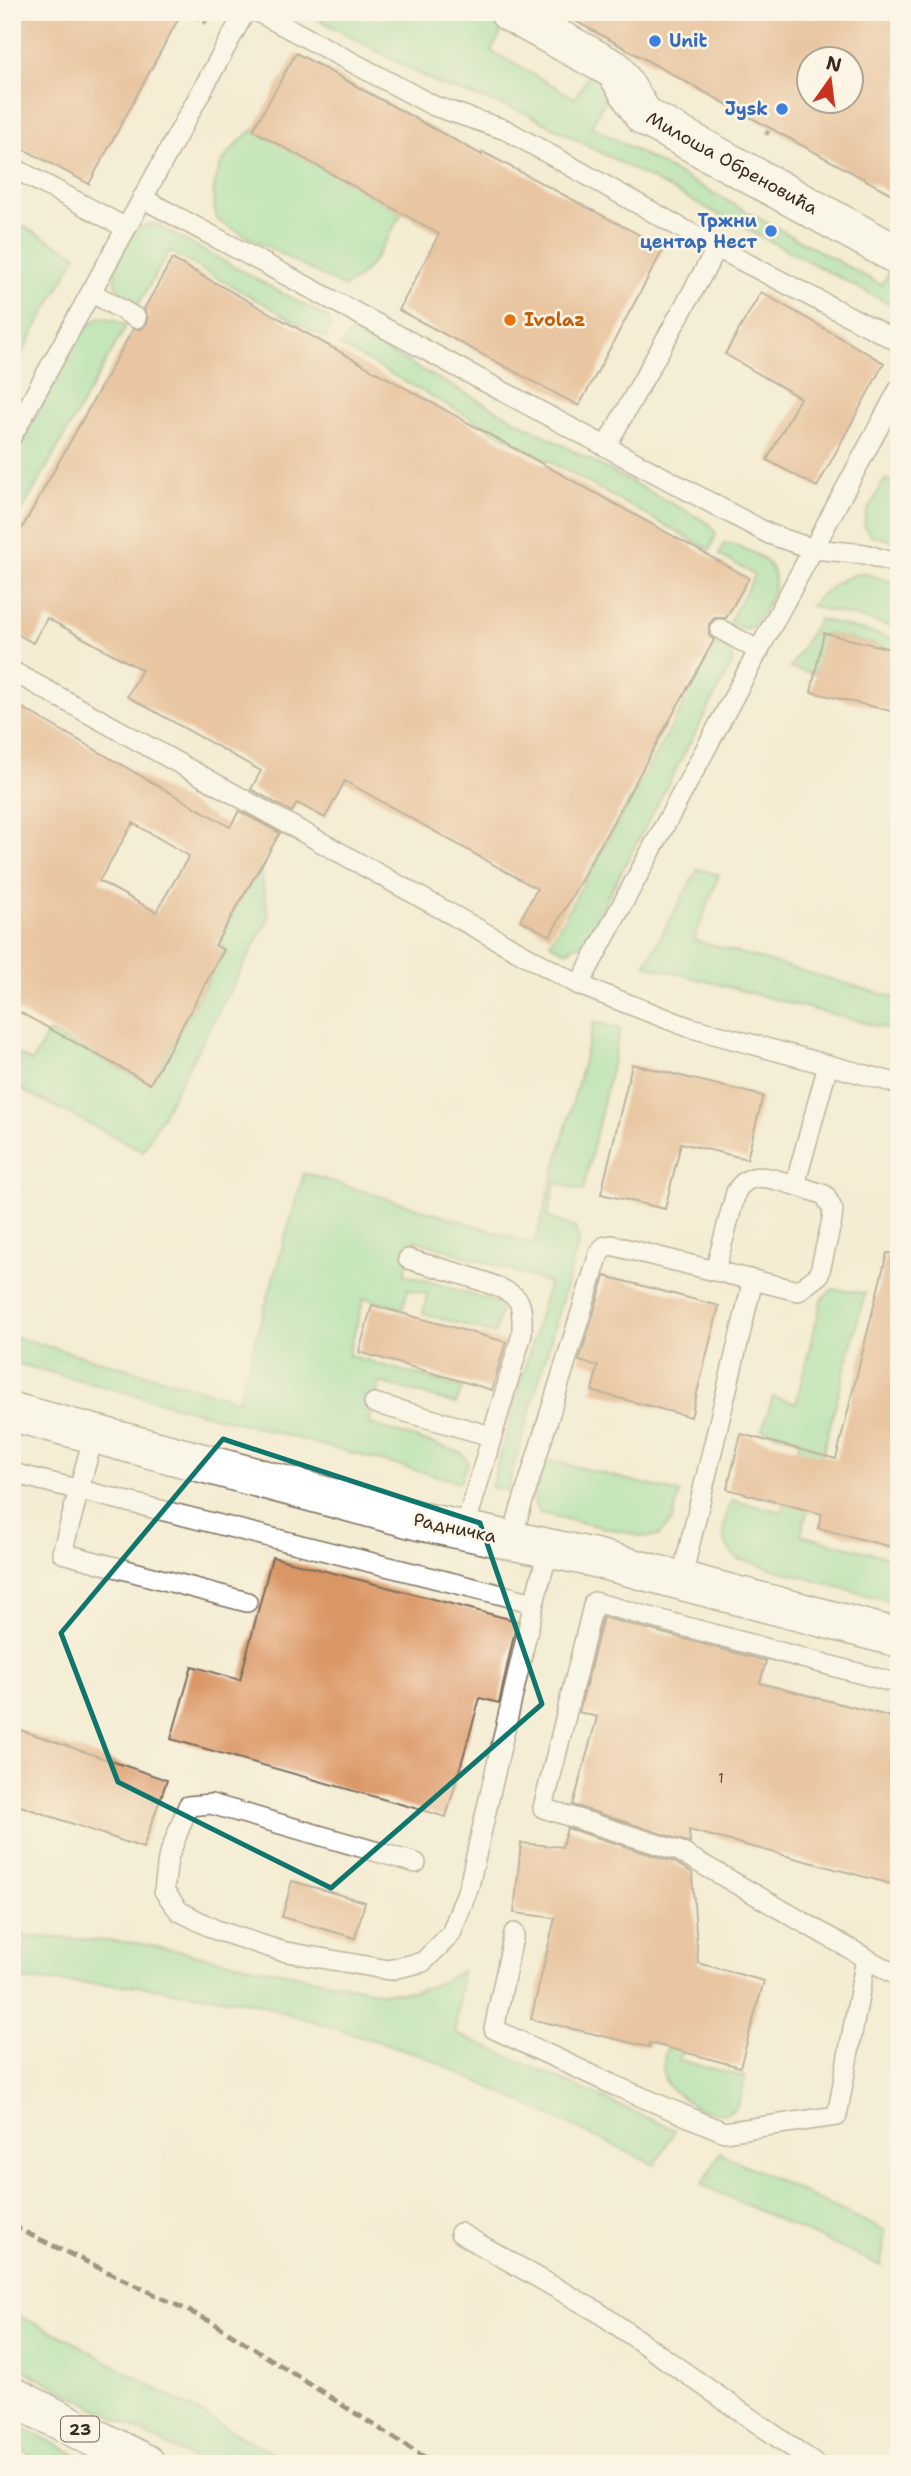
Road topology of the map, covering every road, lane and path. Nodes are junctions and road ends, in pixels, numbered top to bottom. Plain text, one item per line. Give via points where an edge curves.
1 (509, 12) edge
2 (242, 14) edge
3 (770, 128) dead end
4 (766, 135) dead end
5 (12, 167) edge
6 (142, 198) junction
7 (126, 228) junction
8 (718, 248) junction
9 (899, 256) edge
10 (91, 292) junction
11 (136, 318) dead end
12 (899, 342) edge
13 (899, 389) edge
14 (12, 436) edge
15 (606, 446) junction
16 (813, 548) junction
17 (899, 564) edge
18 (720, 629) dead end
19 (759, 651) junction
20 (12, 671) edge
21 (579, 985) junction
22 (828, 1065) junction
23 (899, 1084) edge
24 (796, 1185) junction
25 (408, 1259) dead end
26 (715, 1271) junction
27 (753, 1280) junction
28 (374, 1403) dead end
29 (12, 1412) edge
30 (94, 1434) junction
31 (491, 1436) junction
32 (12, 1473) edge
33 (79, 1490) junction
34 (464, 1531) junction
35 (511, 1540) junction
36 (549, 1548) junction
37 (681, 1581) junction
38 (247, 1601) dead end
39 (534, 1603) junction
40 (899, 1638) edge
41 (899, 1684) edge
42 (416, 1863) dead end
43 (514, 1933) dead end
44 (866, 1958) junction
45 (899, 1977) edge
46 (460, 2233) dead end
47 (12, 2396) edge
48 (146, 2464) edge
49 (816, 2464) edge

1 - 9 street, Милоша Обреновића via 615,70 645,116
2 - 6 lane
2 - 8 lane via 434,106 506,130
3 - 4 path
5 - 7 lane
6 - 7 lane
6 - 15 lane
7 - 10 lane
8 - 12 lane
8 - 15 lane
10 - 11 lane
10 - 14 lane
13 - 16 lane
15 - 16 lane via 769,534
16 - 17 lane via 865,554
16 - 19 lane
18 - 19 lane
19 - 21 lane
20 - 21 lane
21 - 22 lane via 688,1027
22 - 23 lane
22 - 24 lane
24 - 26 lane via 756,1175 742,1182
24 - 27 lane via 825,1195 833,1210 819,1275 798,1291
25 - 31 lane via 503,1289 518,1299 522,1334
26 - 27 lane
26 - 35 lane via 605,1246
27 - 37 lane
28 - 31 lane
29 - 30 street, Радничка
30 - 33 lane
30 - 34 street, Радничка
31 - 34 lane
32 - 33 lane
33 - 38 lane via 62,1553
33 - 39 lane
34 - 35 street, Радничка
35 - 36 street, Радничка
36 - 37 street, Радничка
36 - 39 lane
37 - 40 street, Радничка
39 - 42 lane via 469,1886 452,1934 423,1962 389,1970 281,1951 216,1930 179,1911 164,1891 168,1858 188,1806 211,1804
41 - 44 lane via 594,1602 543,1808 678,1851
43 - 44 lane via 494,2029 724,2132 837,2116
44 - 45 lane
46 - 49 lane via 598,2312
47 - 48 street, 23

